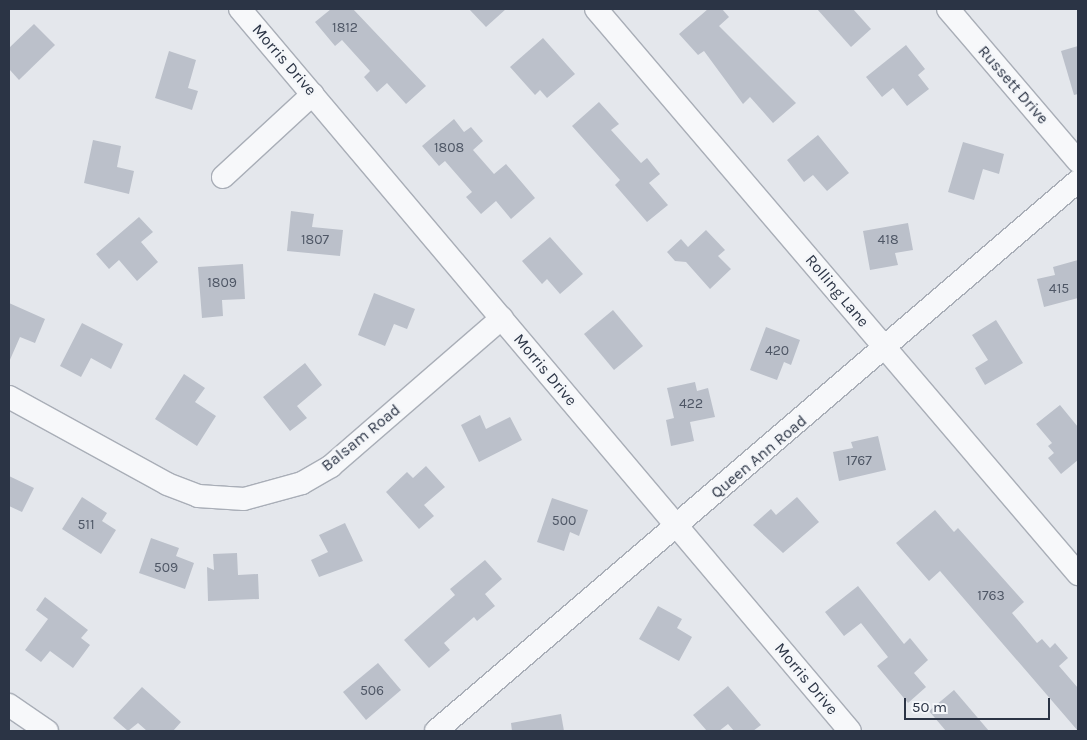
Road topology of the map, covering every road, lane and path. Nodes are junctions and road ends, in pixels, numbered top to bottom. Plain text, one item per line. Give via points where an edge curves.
1 (240, 9) edge
2 (596, 9) edge
3 (948, 9) edge
4 (313, 94) junction
5 (1078, 161) edge
6 (223, 176) dead end
7 (1078, 181) edge
8 (502, 318) junction
9 (886, 349) junction
10 (9, 397) edge
11 (678, 526) junction
12 (1078, 574) edge
13 (9, 705) edge
14 (47, 731) edge
15 (436, 731) edge
16 (850, 731) edge

1 - 4 street, Morris Drive
2 - 9 street, Rolling Lane
3 - 5 street, Russett Drive
4 - 6 street
4 - 8 street, Morris Drive
7 - 9 street, Queen Ann Road
8 - 10 street, Balsam Road via 331,466 302,483 244,499 198,496 167,484
8 - 11 street, Morris Drive
9 - 11 street, Queen Ann Road
9 - 12 street, Rolling Lane
11 - 15 street, Queen Ann Road
11 - 16 street, Morris Drive
13 - 14 street

